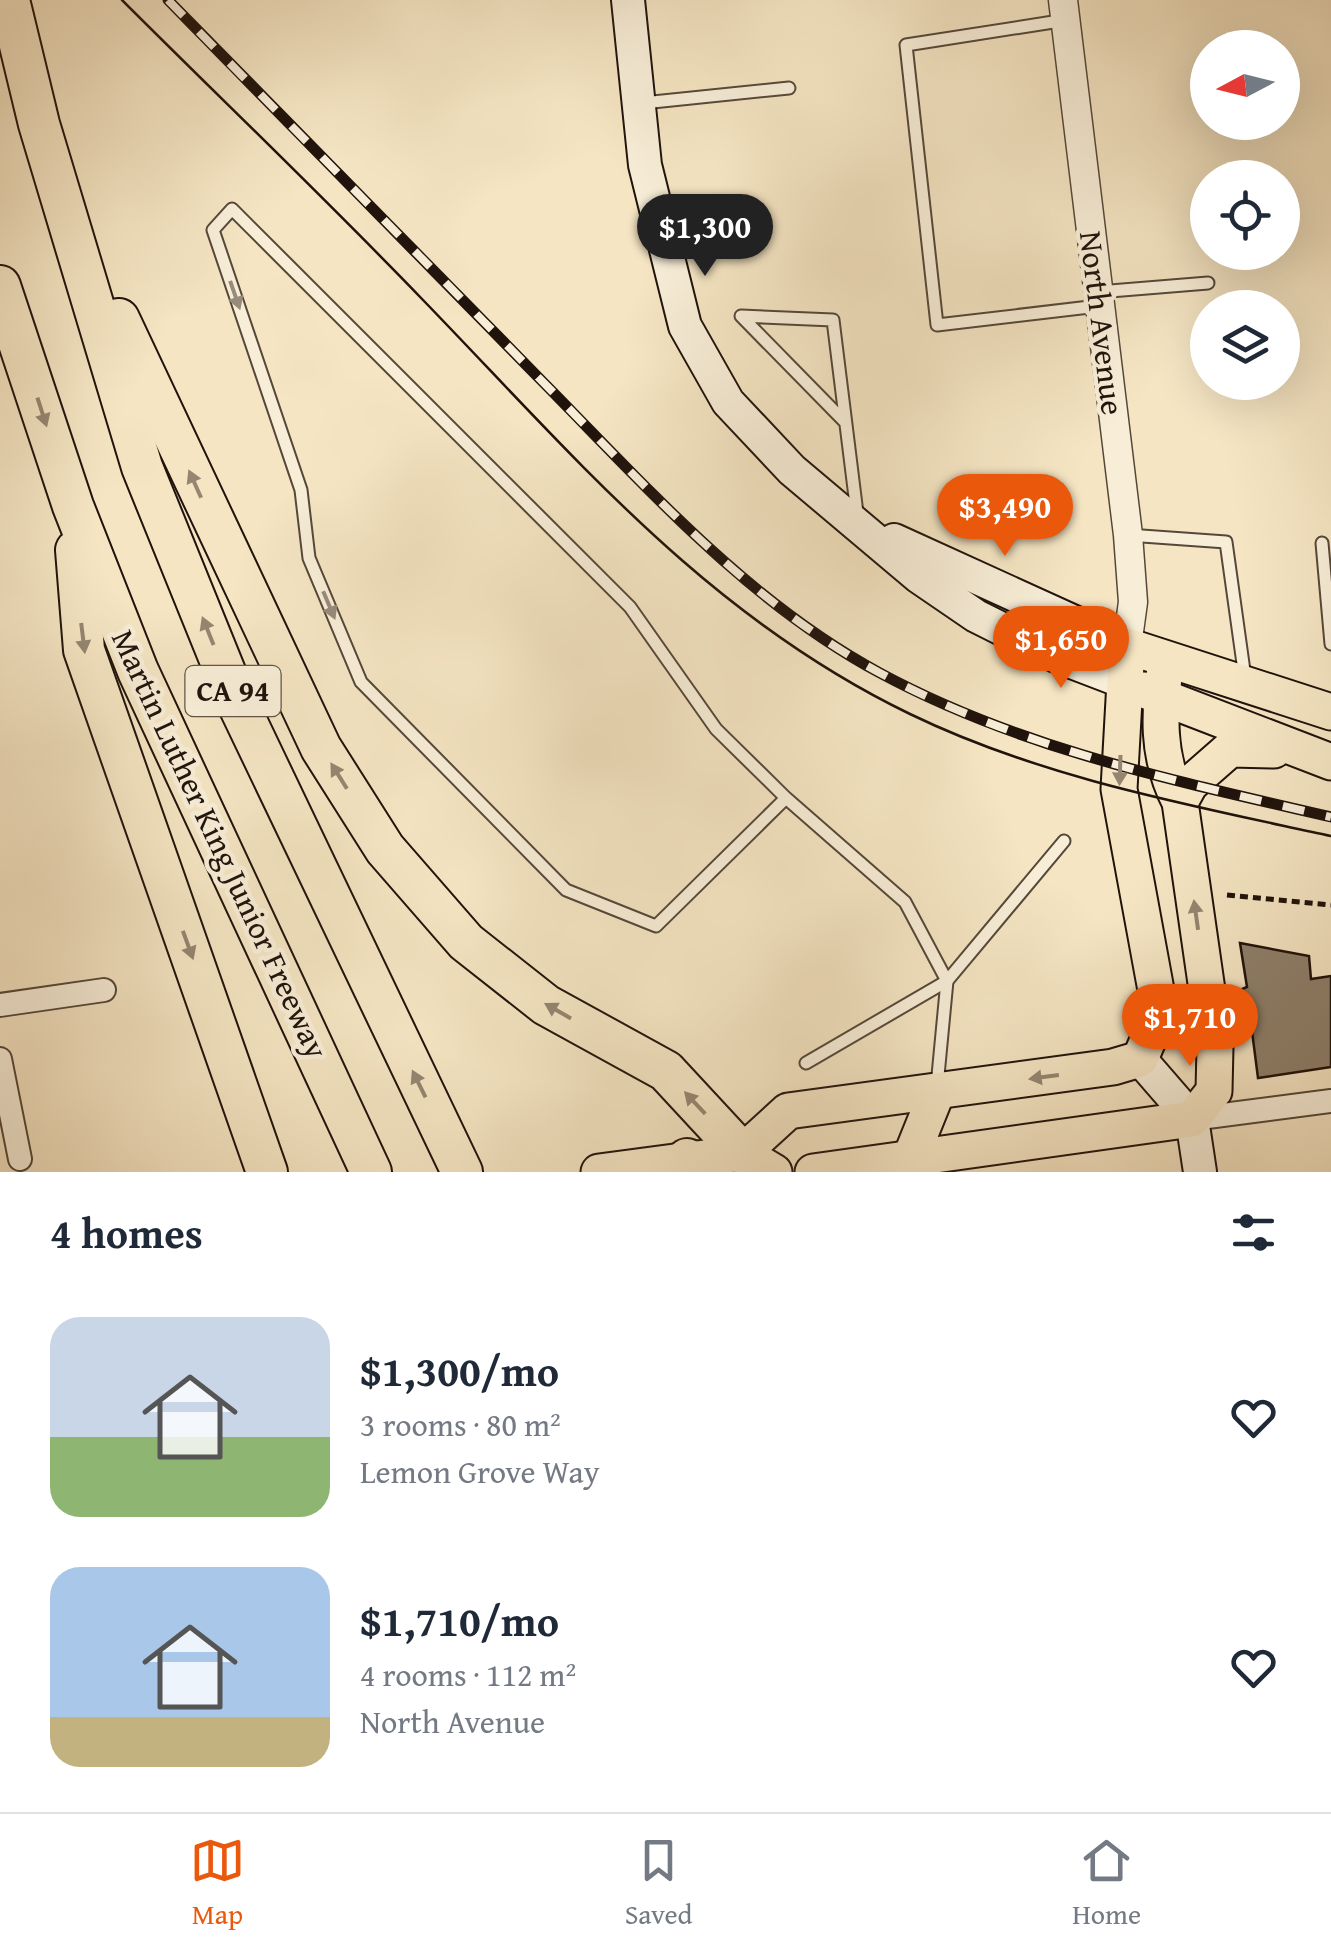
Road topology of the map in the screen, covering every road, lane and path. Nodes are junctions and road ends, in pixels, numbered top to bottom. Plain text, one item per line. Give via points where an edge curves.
1 (8, 0) edge
2 (628, 0) edge
3 (1064, 10) edge
4 (788, 88) dead end
5 (639, 104) junction
6 (58, 188) junction
7 (1208, 282) dead end
8 (0, 286) edge
9 (1099, 299) junction
10 (846, 422) junction
11 (73, 506) junction
12 (858, 523) junction
13 (1128, 534) junction
14 (1322, 542) dead end
15 (1330, 611) edge
16 (1331, 644) edge
17 (1126, 646) junction
18 (1166, 661) junction
19 (1124, 682) junction
20 (1246, 687) junction
21 (1161, 697) junction
22 (1331, 712) edge
23 (1325, 761) edge
24 (786, 798) junction
25 (1180, 802) junction
26 (1064, 842) dead end
27 (1227, 895) dead end
28 (1331, 906) edge
29 (947, 981) junction
30 (104, 990) dead end
31 (0, 1005) edge
32 (0, 1059) edge
33 (1140, 1059) junction
34 (806, 1063) dead end
35 (936, 1092) junction
36 (1331, 1101) edge
37 (1192, 1119) junction
38 (910, 1159) junction
39 (20, 1160) dead end
40 (758, 1163) edge
41 (696, 1166) edge
42 (267, 1172) edge
43 (372, 1172) edge
44 (462, 1172) edge
45 (599, 1172) edge
46 (813, 1172) edge
47 (1200, 1172) edge

1 - 6 highway, CA 94
2 - 5 main road
3 - 9 street, North Avenue
3 - 9 lane via 906,45 937,326
4 - 5 lane
5 - 12 main road via 645,165 685,326 728,402 792,470
40 -> 6 highway via 666,1071 546,1005 466,942 384,849 322,748
44 -> 6 highway, CA 94 via 230,686 142,467
7 - 9 lane
8 -> 11 highway, Martin Luther King Junior Freeway / CA 94
9 - 13 street, North Avenue
10 - 10 lane via 834,320 741,316 820,395
10 - 12 lane
11 -> 42 highway via 84,650
11 - 43 highway, Martin Luther King Junior Freeway / CA 94 via 146,688
12 - 17 main road
12 - 19 main road via 919,578 976,616
13 - 17 street, North Avenue via 1133,602
13 - 20 lane via 1226,542
14 - 15 lane
15 - 16 lane
17 - 18 main road
17 - 19 main road, North Avenue
18 - 20 main road
18 - 21 main road
19 - 21 main road
19 -> 33 main road, North Avenue via 1120,789 1160,1012
20 - 22 main road
21 - 23 main road
21 - 25 main road via 1167,776
23 - 25 main road via 1230,749 1190,784
24 -> 24 lane via 716,729 630,606 232,209 213,230 301,490 309,558 362,682 566,890 656,926
24 - 29 lane via 905,902
37 -> 25 main road via 1214,1091 1215,1046
26 - 29 lane
27 - 28 path
29 - 34 lane
29 - 35 lane
30 - 31 street
32 - 39 street
33 -> 35 main road
33 - 37 main road
35 - 38 main road
35 - 40 main road via 788,1111
36 - 37 street
37 - 38 main road
37 - 47 main road
38 - 46 main road
40 - 41 main road
41 - 45 main road

